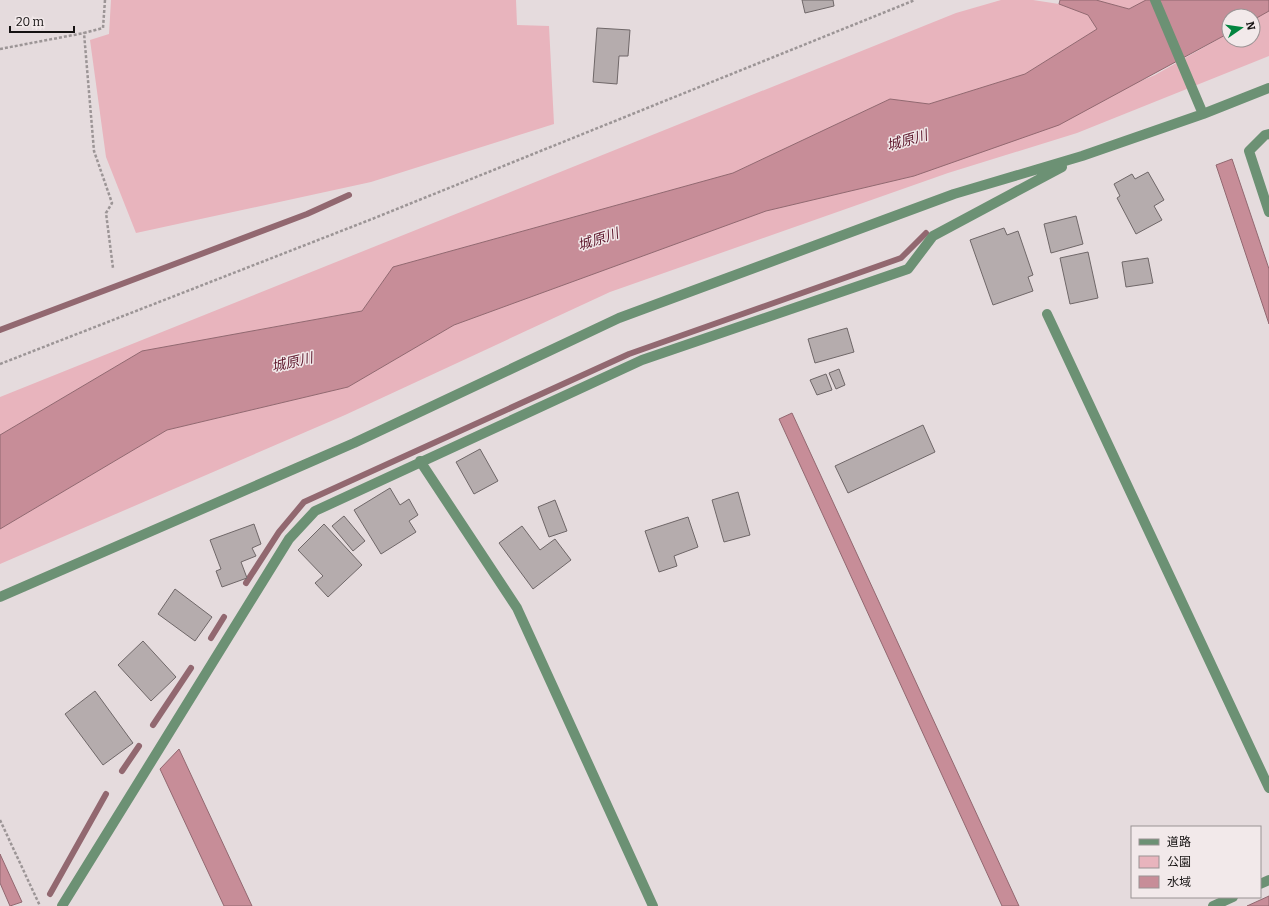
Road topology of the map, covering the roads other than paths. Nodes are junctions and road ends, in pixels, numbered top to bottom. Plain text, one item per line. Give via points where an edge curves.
1 (1155, 0) edge
2 (1269, 88) edge
3 (1203, 114) junction
4 (1269, 134) edge
5 (1082, 156) junction
6 (1269, 212) edge
7 (1047, 314) dead end
8 (420, 461) junction
9 (0, 597) edge
10 (1269, 788) edge
11 (1231, 898) edge
12 (62, 906) edge
13 (653, 906) edge
14 (1213, 906) edge

1 - 3 street
2 - 3 street
3 - 5 street
4 - 6 street via 1249,152
5 - 8 street via 933,236 908,269 642,360
5 - 9 street via 954,194 619,318 354,443
7 - 10 street
8 - 12 street via 315,511 289,539
8 - 13 street via 517,608
11 - 14 street

